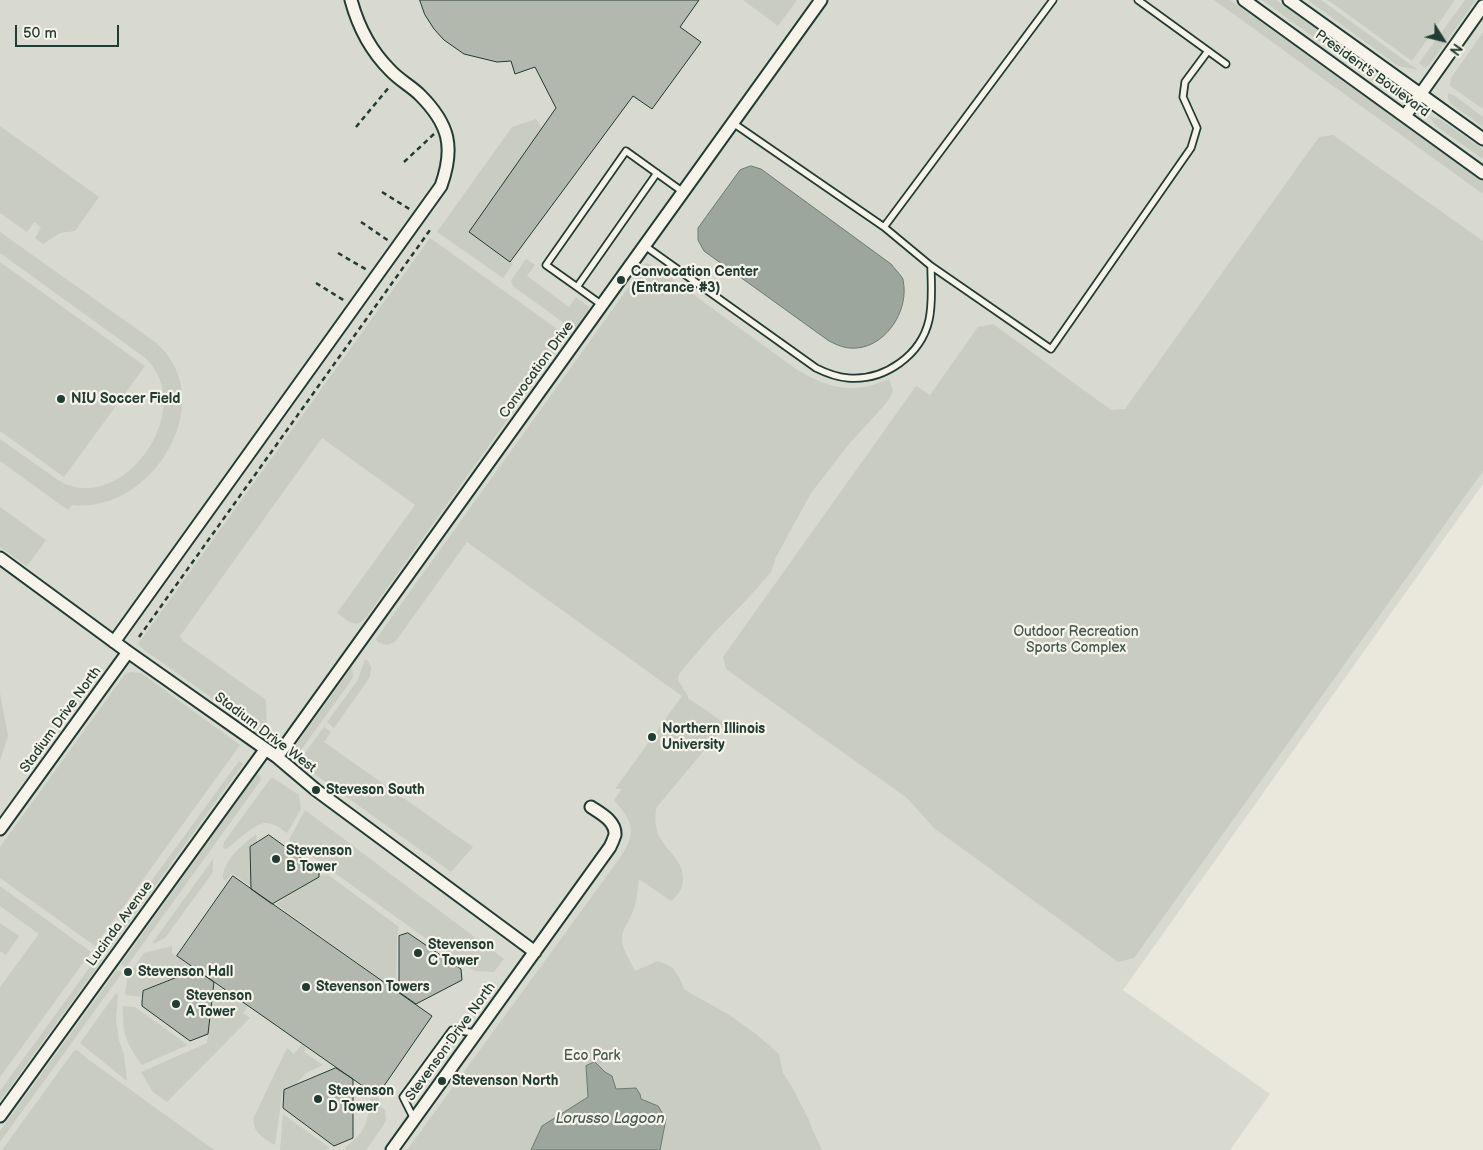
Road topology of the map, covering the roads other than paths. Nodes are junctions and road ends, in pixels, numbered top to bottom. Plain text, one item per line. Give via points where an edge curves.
1 (351, 0) edge
2 (821, 0) edge
3 (1053, 0) edge
4 (1138, 0) edge
5 (1244, 0) edge
6 (1289, 0) edge
7 (1483, 6) edge
8 (1208, 50) junction
9 (1226, 64) dead end
10 (1420, 94) junction
11 (1405, 116) junction
12 (733, 123) junction
13 (1483, 140) edge
14 (656, 173) junction
15 (1483, 173) edge
16 (683, 192) junction
17 (884, 227) junction
18 (645, 246) junction
19 (931, 266) junction
20 (577, 287) junction
21 (602, 306) junction
22 (0, 558) edge
23 (114, 642) junction
24 (128, 652) junction
25 (265, 750) junction
26 (277, 757) junction
27 (591, 807) dead end
28 (0, 829) edge
29 (535, 952) junction
30 (476, 1033) junction
31 (0, 1116) edge
32 (414, 1119) junction
33 (392, 1150) edge

1 - 23 street via 359,24 378,56 402,82 419,94 442,123 448,138 442,186
2 - 12 street, Convocation Drive
3 - 17 lane
4 - 8 lane
5 - 11 street, President's Boulevard
6 - 10 street, President's Boulevard
7 - 10 street
8 - 9 lane
8 - 19 lane via 1185,82 1183,98 1197,128 1191,148 1051,349
10 - 11 street
10 - 13 street, President's Boulevard
11 - 15 street, President's Boulevard
12 - 16 street, Convocation Drive
12 - 17 lane
14 - 16 lane
14 - 20 lane
14 - 20 lane via 626,151 546,265
16 - 18 street, Convocation Drive
17 - 19 lane
18 - 19 lane via 816,368 849,378 879,375 912,352 929,320
18 - 21 street, Convocation Drive
20 - 21 lane
21 - 26 street, Convocation Drive
22 - 23 street, Stadium Drive West
23 - 24 street, Stadium Drive West
24 - 25 street, Stadium Drive West
24 - 28 street, Stadium Drive North
25 - 26 street, Stadium Drive West
25 - 31 street, Lucinda Avenue
26 - 29 street, Stadium Drive West via 316,790
27 - 29 street, Stevenson Drive North via 608,819 615,835 610,847
29 - 30 street, Stevenson Drive North
30 - 32 street, Stevenson Drive North
30 - 32 lane via 452,1030 403,1097
32 - 33 street, Stevenson Drive North

